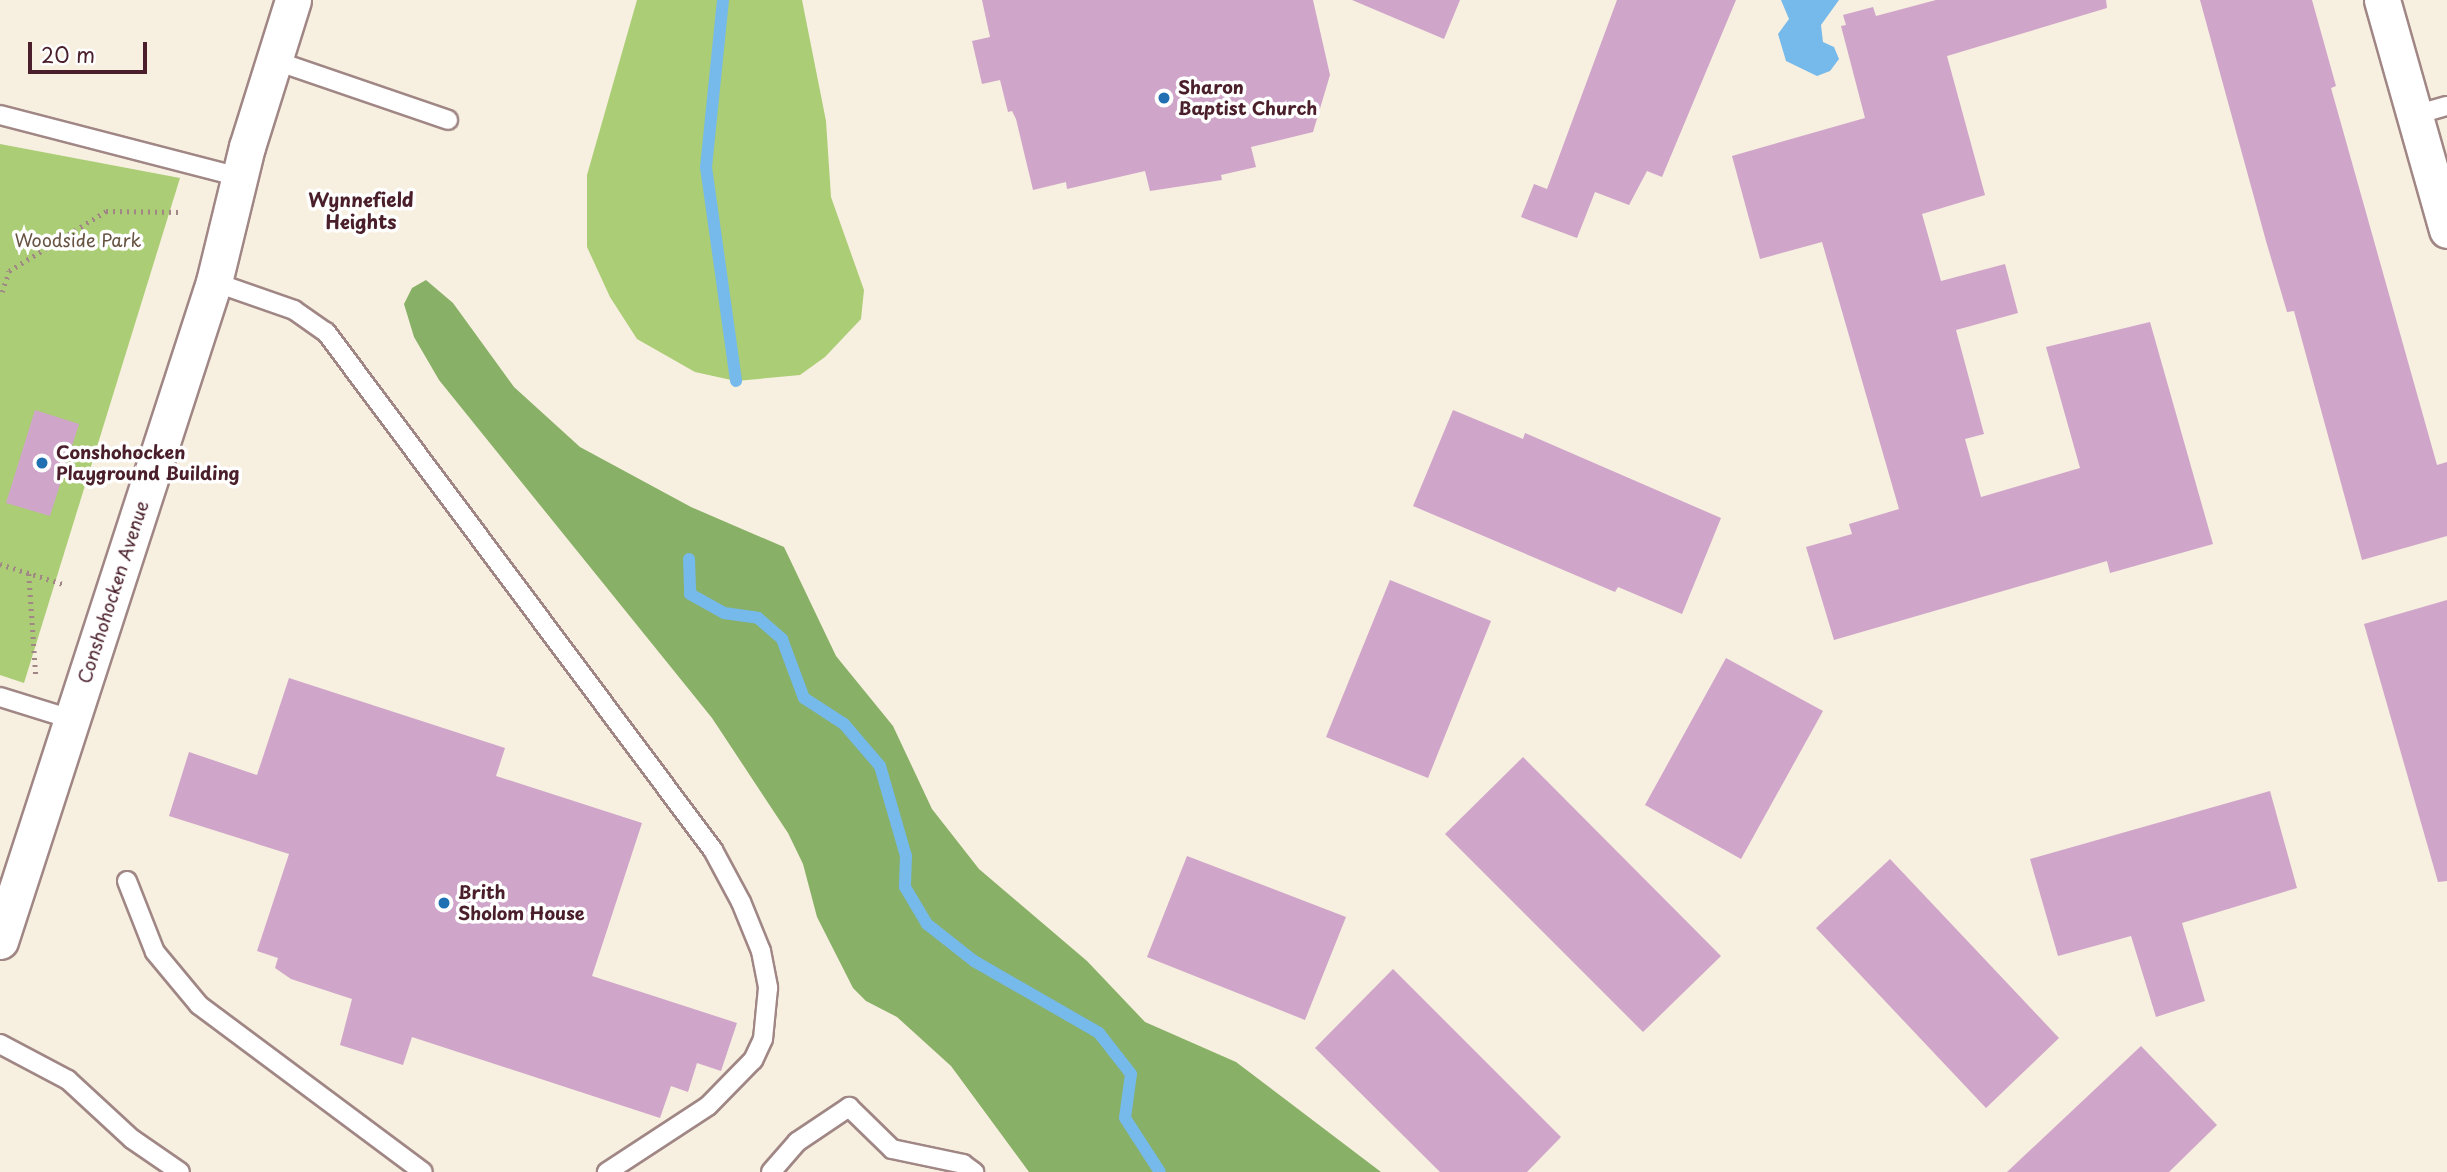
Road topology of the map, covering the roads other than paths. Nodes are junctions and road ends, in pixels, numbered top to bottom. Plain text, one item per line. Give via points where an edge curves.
1 (293, 0) edge
2 (2382, 0) edge
3 (274, 60) junction
4 (2431, 111) edge
5 (0, 115) edge
6 (448, 120) dead end
7 (239, 177) junction
8 (2447, 230) edge
9 (214, 282) junction
10 (0, 697) edge
11 (71, 719) junction
12 (127, 881) dead end
13 (0, 941) edge
14 (0, 1044) edge
15 (180, 1172) edge
16 (423, 1172) edge
17 (607, 1172) edge
18 (771, 1172) edge
19 (974, 1172) edge

1 - 3 street, Conshohocken Avenue
2 - 4 street
3 - 6 lane
3 - 7 street, Conshohocken Avenue
4 - 8 street
5 - 7 lane
7 - 9 street, Conshohocken Avenue
9 - 11 street, Conshohocken Avenue
9 - 17 lane via 294,310 326,332 713,850 741,902 761,951 768,988 763,1039 753,1060 708,1106
10 - 11 lane
11 - 13 street, Conshohocken Avenue
12 - 16 lane via 155,952 199,1005
14 - 15 lane via 68,1080 132,1139
18 - 19 lane via 797,1142 849,1107 892,1149 963,1164

